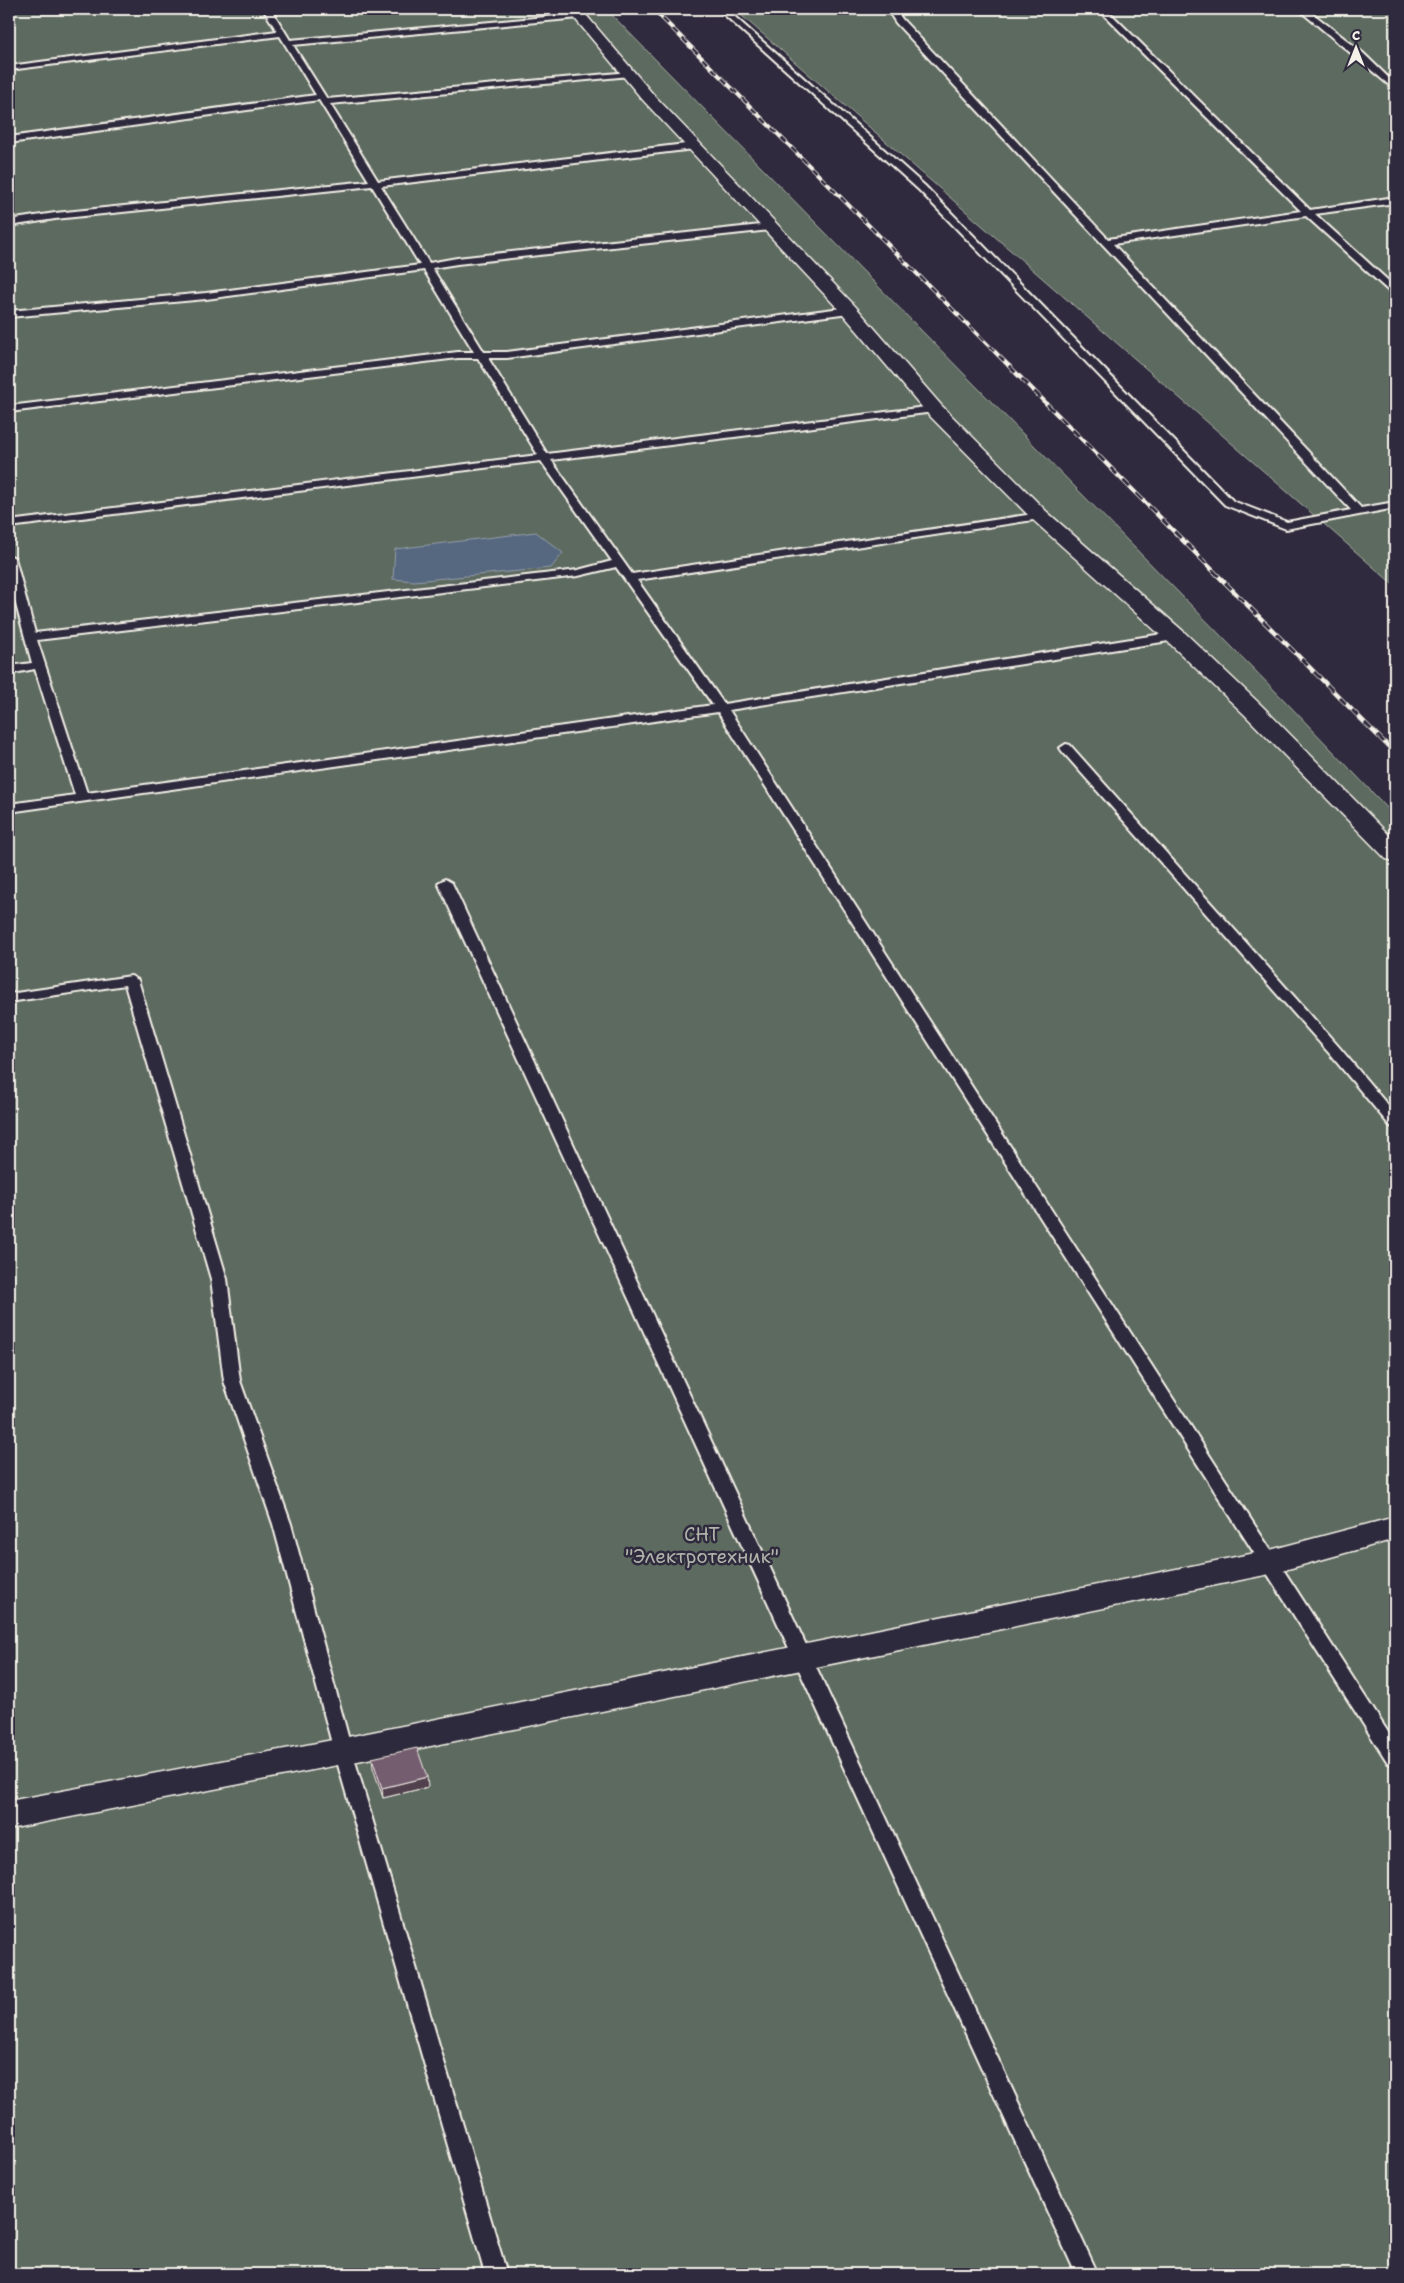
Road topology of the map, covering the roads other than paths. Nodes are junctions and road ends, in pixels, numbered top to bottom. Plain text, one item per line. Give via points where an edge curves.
1 (267, 9) edge
2 (722, 9) edge
3 (891, 9) edge
4 (1102, 9) edge
5 (1302, 9) edge
6 (576, 12) edge
7 (285, 38) junction
8 (9, 68) edge
9 (630, 74) junction
10 (1395, 88) edge
11 (325, 100) junction
12 (9, 140) edge
13 (694, 146) junction
14 (375, 182) junction
15 (1395, 200) edge
16 (1308, 213) junction
17 (9, 223) edge
18 (770, 226) junction
19 (1104, 242) junction
20 (427, 266) junction
21 (1395, 292) edge
22 (849, 310) junction
23 (9, 314) edge
24 (482, 356) junction
25 (9, 409) edge
26 (934, 409) junction
27 (544, 457) junction
28 (1395, 505) edge
29 (1358, 511) junction
30 (1040, 516) junction
31 (9, 524) edge
32 (9, 558) edge
33 (619, 563) junction
34 (629, 578) junction
35 (30, 636) junction
36 (1175, 636) junction
37 (40, 665) junction
38 (9, 670) edge
39 (721, 708) junction
40 (1066, 748) dead end
41 (83, 799) junction
42 (9, 808) edge
43 (1395, 854) edge
44 (446, 883) dead end
45 (9, 998) edge
46 (1395, 1123) edge
47 (1395, 1528) edge
48 (1270, 1562) junction
49 (803, 1657) junction
50 (343, 1751) junction
51 (1395, 1758) edge
52 (9, 1815) edge
53 (496, 2274) edge
54 (1087, 2274) edge

1 - 7 lane
2 - 29 lane via 922,188 1229,503 1286,526
3 - 19 lane
4 - 16 lane
5 - 10 lane
6 - 7 lane
6 - 9 street
7 - 8 lane
7 - 11 lane
9 - 11 lane
9 - 13 street
11 - 12 lane
11 - 14 lane
13 - 14 lane
13 - 18 street
14 - 17 lane
14 - 20 lane
15 - 16 lane
16 - 19 lane
16 - 21 lane
18 - 20 lane
18 - 22 street
19 - 29 lane
20 - 23 lane via 206,296
20 - 24 lane
22 - 24 lane
22 - 26 street
24 - 25 lane via 458,355
24 - 27 lane
26 - 27 lane
26 - 30 street
27 - 31 lane
27 - 33 lane
28 - 29 lane
30 - 34 lane
30 - 36 street
32 - 35 lane
33 - 34 lane
33 - 35 lane via 578,573
34 - 39 lane
35 - 37 lane
36 - 39 lane
36 - 43 street
37 - 38 lane
37 - 41 lane
39 - 41 lane
39 - 48 lane
40 - 46 lane
41 - 42 lane
44 - 49 lane
45 - 50 lane via 131,980 219,1279 232,1381 282,1524
47 - 48 street
48 - 49 street
48 - 51 lane
49 - 50 street
49 - 54 lane
50 - 52 street
50 - 53 lane

